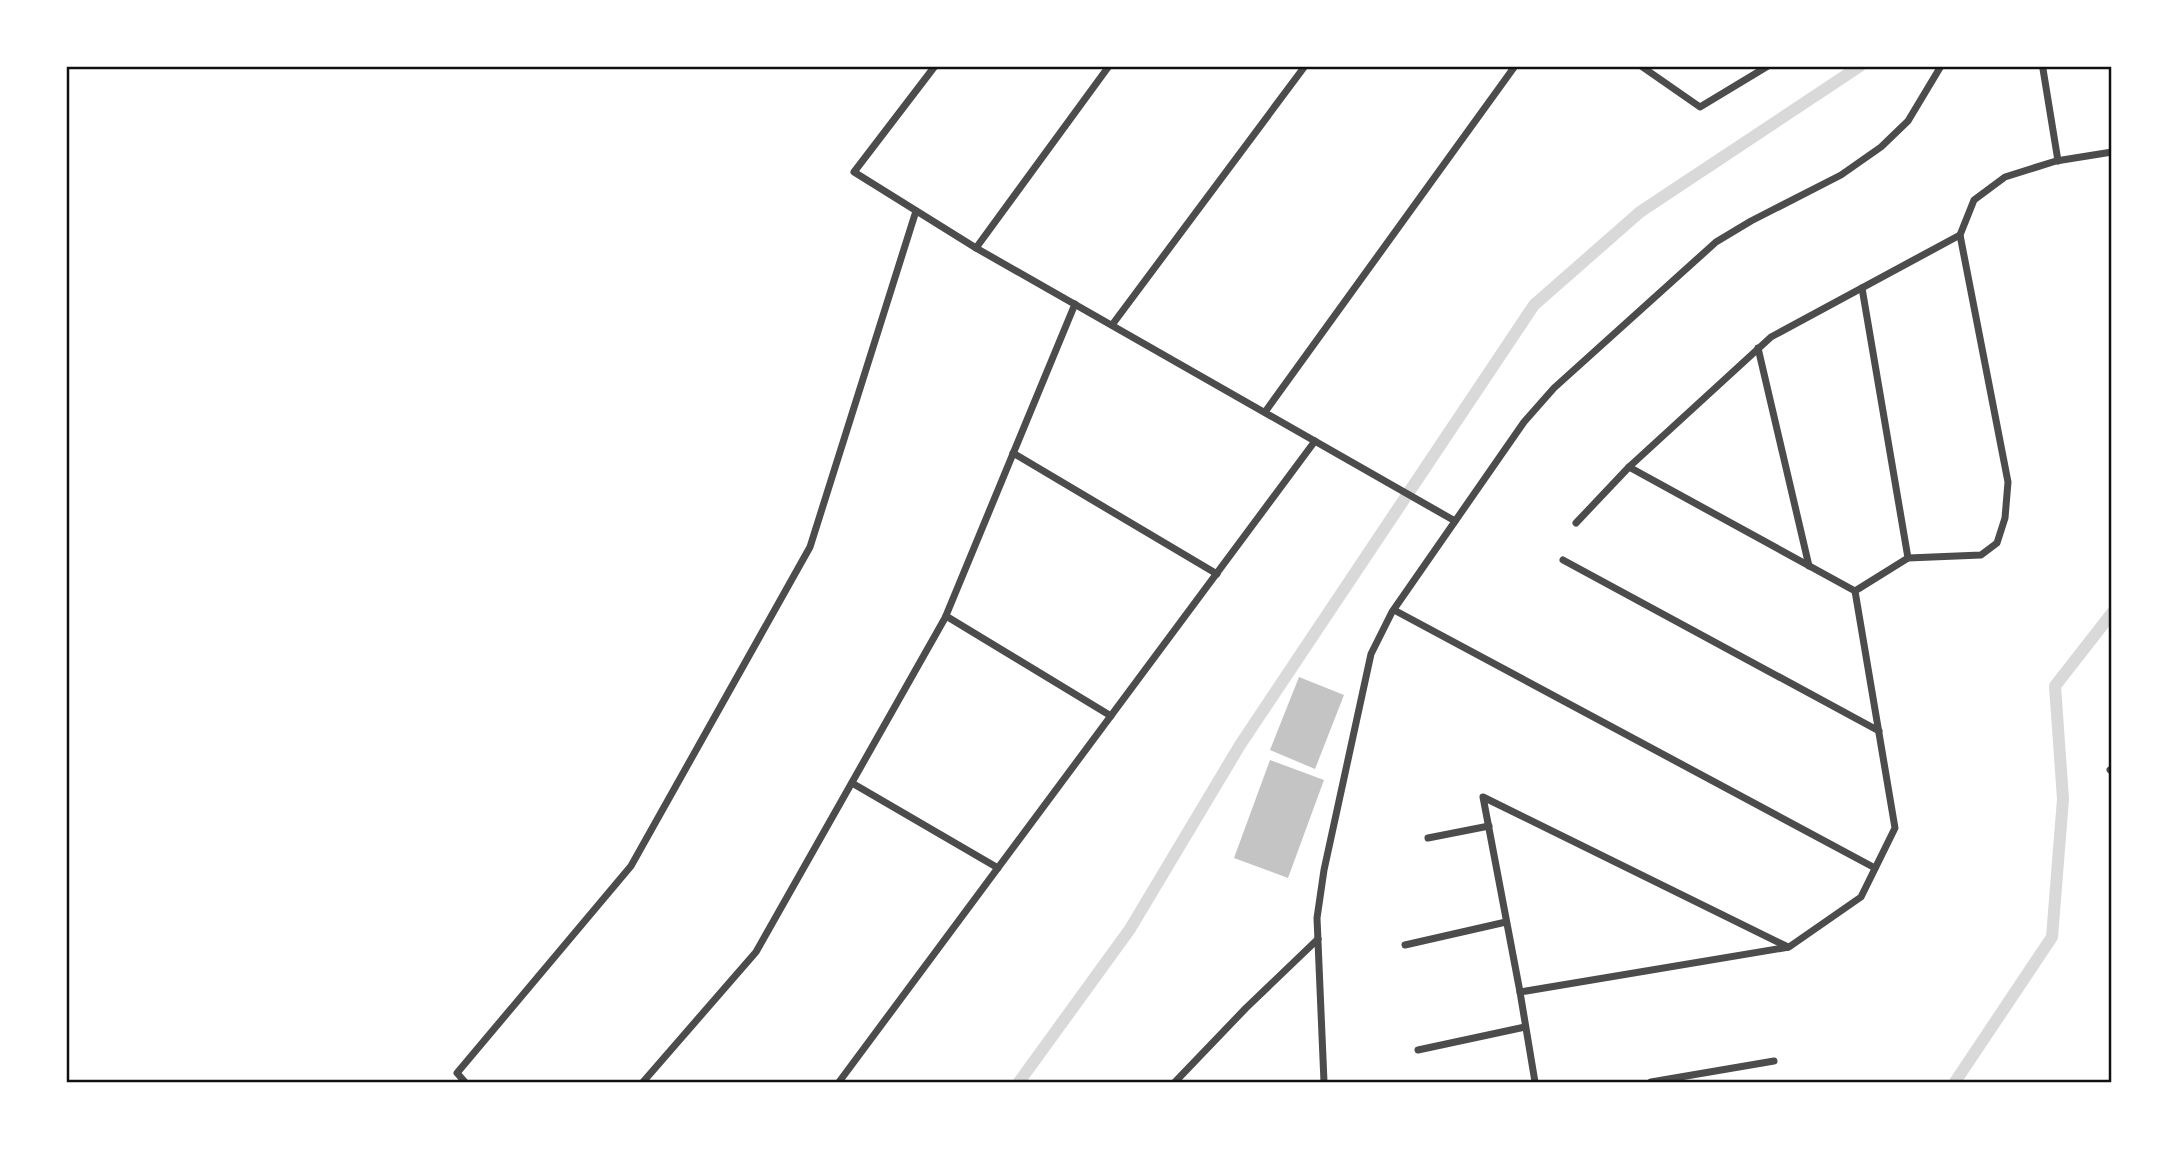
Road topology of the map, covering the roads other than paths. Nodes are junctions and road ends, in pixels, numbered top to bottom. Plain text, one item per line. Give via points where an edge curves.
1 (935, 66) edge
2 (1109, 66) edge
3 (1305, 66) edge
4 (1515, 66) edge
5 (1641, 66) edge
6 (1769, 66) edge
7 (1941, 66) edge
8 (2043, 69) dead end
9 (2112, 152) edge
10 (2058, 161) junction
11 (916, 211) junction
12 (1960, 236) junction
13 (976, 248) junction
14 (1862, 288) junction
15 (1075, 304) junction
16 (1112, 326) junction
17 (1758, 348) junction
18 (1265, 412) junction
19 (1315, 441) junction
20 (1013, 453) junction
21 (1629, 467) junction
22 (1455, 521) junction
23 (1576, 523) dead end
24 (1909, 558) junction
25 (1563, 560) dead end
26 (1809, 566) junction
27 (1217, 574) junction
28 (1854, 591) junction
29 (1394, 610) junction
30 (946, 616) junction
31 (1111, 716) junction
32 (1879, 731) junction
33 (852, 783) junction
34 (1489, 826) junction
35 (1428, 838) dead end
36 (998, 868) junction
37 (1875, 869) junction
38 (1506, 922) junction
39 (1318, 939) junction
40 (1405, 945) dead end
41 (1789, 947) junction
42 (1520, 992) junction
43 (1525, 1027) junction
44 (1418, 1050) dead end
45 (1774, 1061) dead end
46 (465, 1083) edge
47 (643, 1083) edge
48 (839, 1083) edge
49 (1175, 1083) edge
50 (1324, 1083) edge
51 (1535, 1083) edge
52 (1651, 1083) edge

1 - 11 street via 854,173
2 - 13 street
3 - 16 street
4 - 18 street
5 - 6 street via 1700,107
7 - 22 street via 1908,121 1881,147 1841,175 1716,242 1554,388 1524,422
8 - 10 street
9 - 10 street
10 - 12 street via 2005,177 1974,200
11 - 13 street
11 - 46 street via 810,547 631,866 457,1073
12 - 14 street
12 - 24 street via 2008,482 2005,518 1997,543 1981,555
13 - 15 street
14 - 17 street
14 - 24 street
15 - 16 street
15 - 20 street
16 - 18 street
17 - 21 street
17 - 26 street
18 - 19 street
19 - 22 street
19 - 27 street
20 - 27 street
20 - 30 street
21 - 23 street
21 - 26 street
22 - 29 street
24 - 28 street
25 - 32 street
26 - 28 street
27 - 31 street
28 - 32 street
29 - 37 street
29 - 39 street via 1371,654 1324,870
30 - 31 street
30 - 33 street
31 - 36 street
32 - 37 street via 1895,828
33 - 36 street
33 - 47 street via 756,953
34 - 35 street
34 - 38 street
34 - 41 street via 1483,797
36 - 48 street
37 - 41 street via 1861,897
38 - 40 street
38 - 42 street
39 - 49 street
39 - 50 street
41 - 42 street
42 - 43 street
43 - 44 street
43 - 51 street
45 - 52 street

